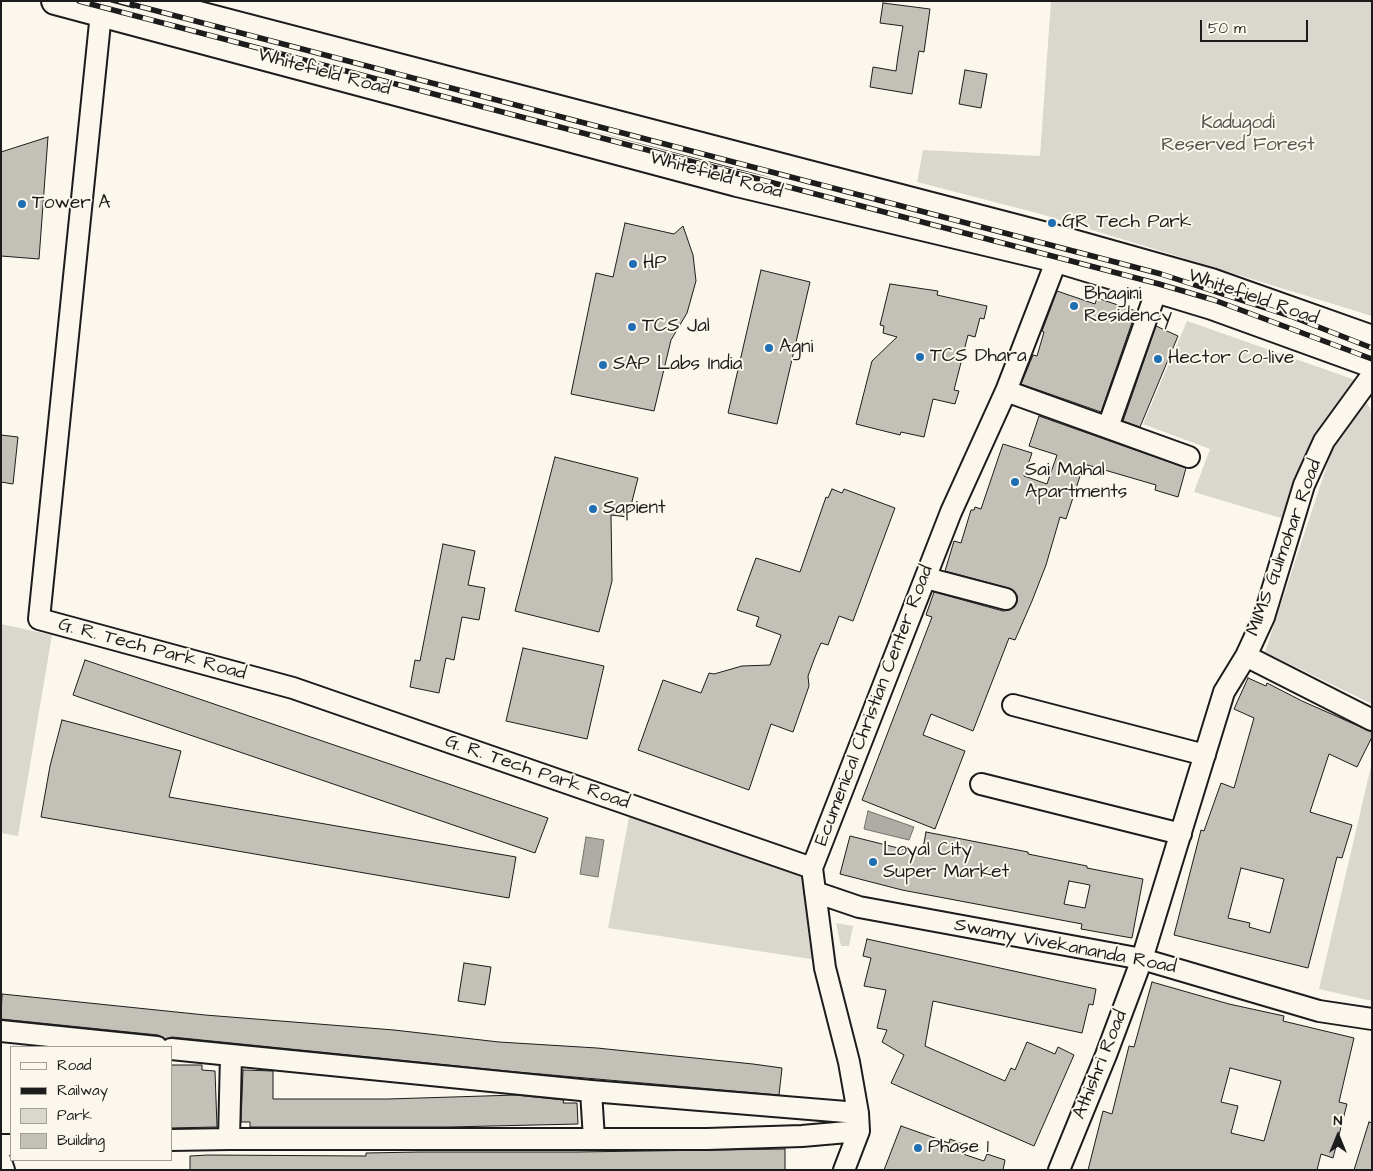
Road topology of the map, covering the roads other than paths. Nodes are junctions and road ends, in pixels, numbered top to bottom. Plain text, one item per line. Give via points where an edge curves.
1 (55, 1) edge
2 (145, 1) edge
3 (101, 13) junction
4 (1057, 259) junction
5 (1157, 289) junction
6 (1372, 339) edge
7 (1372, 364) edge
8 (1372, 375) edge
9 (1006, 391) junction
10 (1108, 427) junction
11 (1188, 457) dead end
12 (926, 578) junction
13 (1006, 599) dead end
14 (1246, 656) junction
15 (1013, 705) dead end
16 (1372, 720) edge
17 (1205, 754) junction
18 (981, 784) dead end
19 (1181, 834) junction
20 (812, 868) junction
21 (815, 892) junction
22 (1142, 959) junction
23 (1372, 1019) edge
24 (1, 1032) edge
25 (147, 1046) edge
26 (172, 1049) edge
27 (231, 1055) junction
28 (591, 1091) junction
29 (858, 1122) junction
30 (229, 1139) junction
31 (594, 1139) junction
32 (172, 1140) edge
33 (1, 1161) edge
34 (4, 1170) edge
35 (844, 1170) edge
36 (1059, 1170) edge

1 - 3 main road, Whitefield Road
2 - 6 main road, Whitefield Road via 1056,238 1211,282
3 - 4 main road, Whitefield Road via 738,183
3 - 20 street, G. R. Tech Park Road via 39,619 293,688
4 - 5 main road, Whitefield Road
4 - 9 street, Ecumenical Christian Center Road
5 - 7 main road, Whitefield Road via 1277,328
5 - 10 street
8 - 14 street, MIMS Gulmohar Road via 1324,441 1304,485 1264,617
9 - 10 street
9 - 12 street, Ecumenical Christian Center Road via 951,512
10 - 11 street
12 - 13 street
12 - 20 street, Ecumenical Christian Center Road
14 - 16 street
14 - 17 street, MIMS Gulmohar Road via 1224,692
15 - 17 street
17 - 19 street, MIMS Gulmohar Road
18 - 19 street
19 - 22 street, MIMS Gulmohar Road
20 - 21 street, Ecumenical Christian Center Road
21 - 22 street, Swamy Vivekananda Road via 859,907
21 - 29 street, Ecumenical Christian Center Road via 826,968 847,1053
22 - 23 street, Swamy Vivekananda Road via 1319,1011
22 - 36 street, Athishri Road
24 - 25 street
26 - 27 street
27 - 28 street
27 - 30 street
28 - 29 street
28 - 31 street
29 - 31 street via 802,1136
29 - 35 street
30 - 31 street
30 - 32 street
33 - 34 street

